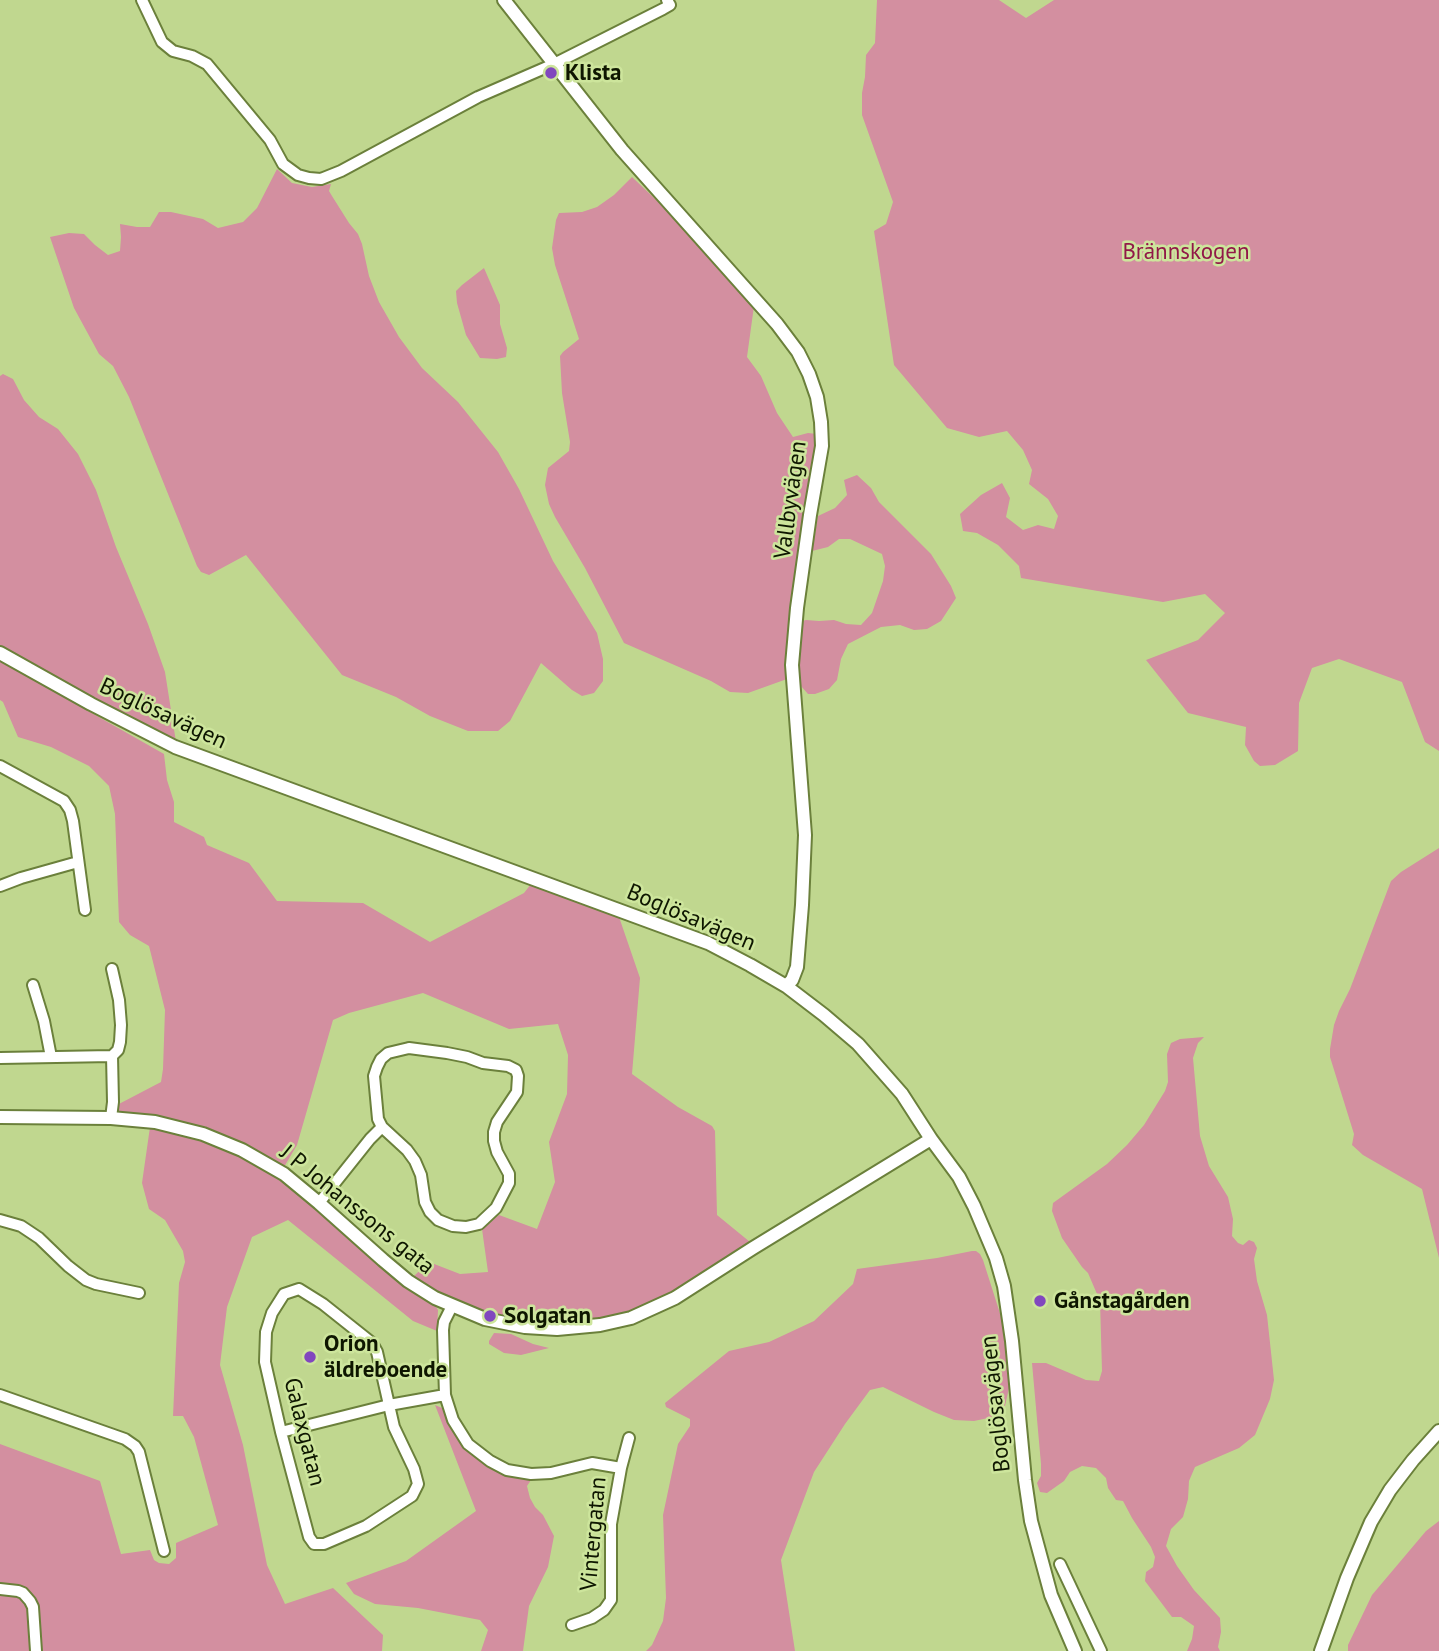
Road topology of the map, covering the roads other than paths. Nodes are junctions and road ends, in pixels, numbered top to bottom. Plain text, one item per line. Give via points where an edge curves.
1 (142, 0) edge
2 (504, 0) edge
3 (667, 0) edge
4 (554, 64) junction
5 (0, 653) edge
6 (1, 766) edge
7 (78, 862) junction
8 (0, 886) edge
9 (85, 910) dead end
10 (112, 969) dead end
11 (33, 985) dead end
12 (786, 986) junction
13 (112, 1056) junction
14 (51, 1057) junction
15 (0, 1058) edge
16 (0, 1117) edge
17 (111, 1118) junction
18 (382, 1127) junction
19 (931, 1139) junction
20 (319, 1203) junction
21 (0, 1220) edge
22 (139, 1293) dead end
23 (452, 1306) junction
24 (0, 1395) edge
25 (445, 1395) junction
26 (389, 1405) junction
27 (1439, 1431) edge
28 (281, 1432) junction
29 (629, 1438) dead end
30 (621, 1468) junction
31 (164, 1551) dead end
32 (1060, 1564) dead end
33 (0, 1589) edge
34 (572, 1625) dead end
35 (36, 1651) edge
36 (1075, 1651) edge
37 (1101, 1651) edge
38 (1321, 1651) edge

1 - 4 street via 162,42 206,64 270,140 283,164 309,178 331,176 478,97
2 - 4 street, Vallbyvägen
3 - 4 street via 670,5
4 - 12 street, Vallbyvägen via 622,150 777,324 798,352 817,397 822,446 792,665 804,835 803,892 797,967
5 - 12 street, Boglösavägen via 175,747 708,943
6 - 7 street via 64,801 73,821
7 - 8 street
7 - 9 street
10 - 13 street via 121,1025 118,1050
11 - 14 street
12 - 19 street, Boglösavägen via 858,1044 902,1094
13 - 14 street
13 - 17 street
14 - 15 street
16 - 17 street, J P Johanssons gata
17 - 20 street, J P Johanssons gata via 155,1122 225,1142 284,1174
18 - 18 street via 415,1161 430,1212 453,1226 479,1224 496,1208 509,1182 494,1132 517,1092 519,1076 508,1066 447,1053 409,1048 388,1053 374,1076
18 - 20 street
19 - 23 street, J P Johanssons gata via 675,1298 631,1318 557,1329 504,1324
19 - 36 street, Boglösavägen via 974,1206 1004,1286 1031,1521 1051,1595
20 - 23 street, J P Johanssons gata via 408,1281
21 - 22 street via 30,1231 86,1280
23 - 25 street, Vintergatan via 443,1330
24 - 31 street via 135,1446
25 - 26 street
25 - 30 street, Vintergatan via 468,1444 507,1470 551,1473 592,1463
26 - 28 street
26 - 28 street, Galaxgatan via 372,1343 306,1292 291,1290 272,1313 266,1332 265,1362
26 - 28 street, Galaxgatan via 417,1477 416,1490 366,1526 324,1544 314,1544 309,1537
27 - 38 street via 1390,1490 1371,1522
29 - 30 street, Vintergatan
30 - 34 street, Vintergatan via 611,1524 611,1600 592,1618
32 - 37 street
33 - 35 street via 18,1591 30,1601

